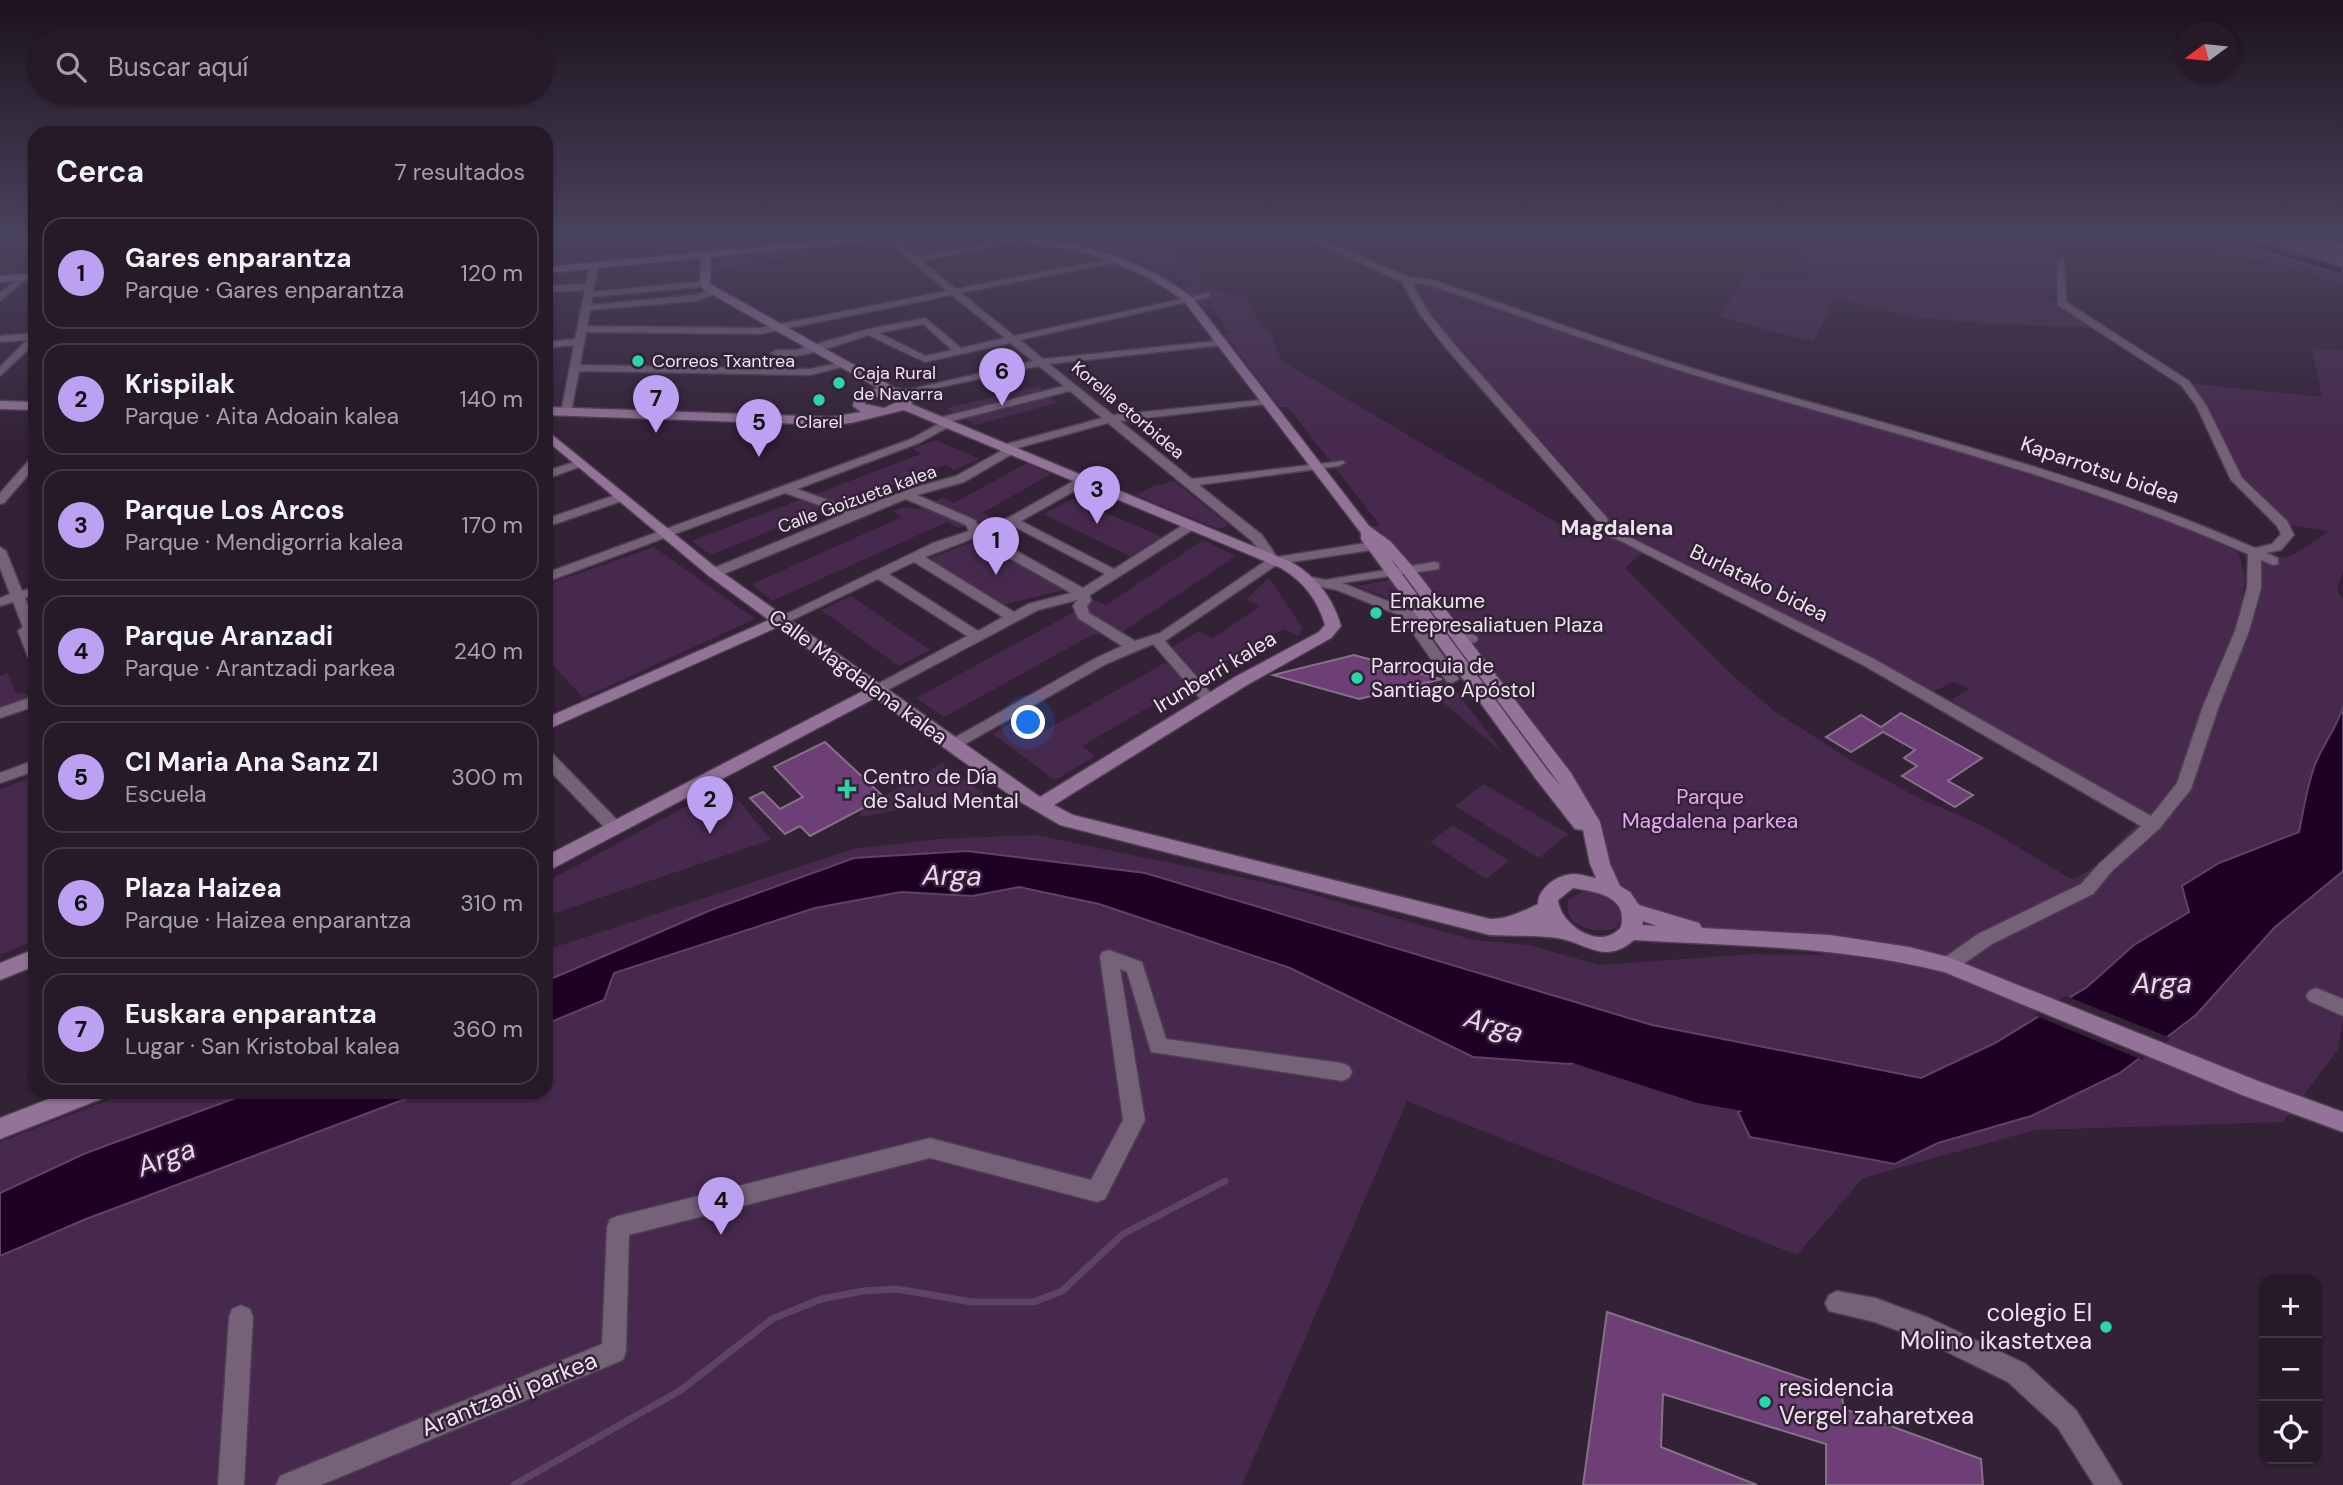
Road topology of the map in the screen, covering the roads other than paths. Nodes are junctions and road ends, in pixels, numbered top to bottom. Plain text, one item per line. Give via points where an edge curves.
1 (585, 308) edge
2 (744, 308) edge
3 (874, 308) edge
4 (974, 308) edge
5 (1149, 308) edge
6 (1196, 308) edge
7 (1421, 308) edge
8 (1506, 308) edge
9 (2069, 308) edge
10 (778, 328) junction
11 (581, 329) junction
12 (869, 332) junction
13 (28, 337) edge
14 (0, 339) edge
15 (1015, 340) junction
16 (579, 342) junction
17 (1223, 342) junction
18 (28, 343) edge
19 (553, 344) edge
20 (814, 348) junction
21 (960, 352) junction
22 (776, 353) dead end
23 (1042, 362) junction
24 (845, 365) junction
25 (574, 368) junction
26 (0, 373) edge
27 (863, 376) junction
28 (1074, 387) junction
29 (865, 395) junction
30 (904, 400) junction
31 (1266, 401) junction
32 (2, 406) edge
33 (28, 406) edge
34 (862, 408) junction
35 (553, 411) edge
36 (566, 412) junction
37 (875, 412) junction
38 (1110, 419) junction
39 (818, 420) junction
40 (945, 422) junction
41 (553, 433) edge
42 (553, 440) edge
43 (1006, 449) junction
44 (581, 463) junction
45 (1339, 463) dead end
46 (1316, 466) junction
47 (28, 468) edge
48 (553, 473) edge
49 (1083, 481) junction
50 (1189, 482) junction
51 (785, 489) junction
52 (907, 495) junction
53 (621, 497) junction
54 (0, 500) edge
55 (855, 514) junction
56 (553, 521) edge
57 (1012, 521) junction
58 (1190, 526) junction
59 (1364, 529) junction
60 (664, 534) junction
61 (976, 534) junction
62 (1372, 547) junction
63 (0, 551) edge
64 (2254, 552) junction
65 (915, 557) junction
66 (1274, 561) junction
67 (2273, 561) dead end
68 (1434, 566) dead end
69 (1400, 571) junction
70 (714, 573) junction
71 (879, 574) junction
72 (1114, 574) junction
73 (553, 575) edge
74 (1307, 580) junction
75 (1325, 582) junction
76 (28, 594) edge
77 (1083, 594) junction
78 (11, 600) edge
79 (1406, 613) junction
80 (1013, 617) junction
81 (781, 620) junction
82 (1429, 622) junction
83 (28, 628) edge
84 (976, 636) junction
85 (1464, 637) junction
86 (1156, 639) junction
87 (28, 640) edge
88 (1133, 646) junction
89 (1452, 679) dead end
90 (877, 690) junction
91 (1210, 701) junction
92 (28, 703) edge
93 (0, 713) edge
94 (553, 722) edge
95 (953, 746) junction
96 (553, 764) edge
97 (28, 768) edge
98 (2, 778) dead end
99 (1040, 805) junction
100 (2153, 825) junction
101 (615, 828) junction
102 (1597, 842) junction
103 (553, 861) edge
104 (1601, 864) junction
105 (1573, 881) junction
106 (1611, 888) junction
107 (1548, 908) junction
108 (1633, 911) junction
109 (1490, 927) junction
110 (1564, 931) junction
111 (1631, 932) junction
112 (1716, 937) junction
113 (28, 960) edge
114 (1948, 965) junction
115 (0, 972) edge
116 (2316, 996) dead end
117 (2343, 1008) edge
118 (1342, 1072) dead end
119 (75, 1099) edge
120 (2343, 1122) edge
121 (0, 1129) edge
122 (1837, 1303) dead end
123 (241, 1317) dead end
124 (231, 1485) edge
125 (289, 1485) edge
126 (2109, 1485) edge

1 - 11 street
2 - 10 street
3 - 10 street
4 - 15 street, Korella etorbidea
5 - 15 street
6 - 17 street
7 - 100 street, Burlatako bidea via 1603,521 1602,529 1936,696
8 - 64 street, Kaparrotsu bidea via 1673,366 2066,480
9 - 64 street via 2185,383 2201,405 2237,480 2288,534 2276,547
10 - 11 street
10 - 20 street
11 - 16 street
12 - 20 street
12 - 21 street via 917,358
12 - 21 street via 925,321
13 - 14 street
15 - 21 street
15 - 23 street, Korella etorbidea
16 - 19 street
16 - 25 street
17 - 23 street
17 - 31 street
18 - 26 street
20 - 22 street
20 - 24 street
23 - 28 street, Korella etorbidea
23 - 30 street
24 - 25 street via 810,372
24 - 27 street
25 - 36 street
27 - 29 street via 869,384
27 - 30 street
28 - 38 street, Korella etorbidea
28 - 40 street
29 - 30 street
29 - 34 street via 859,399
30 - 37 street via 891,410
30 - 40 street, Irunberri kalea
31 - 38 street, Calle Goizueta kalea
31 - 46 street
32 - 33 street
34 - 37 street
34 - 39 street
35 - 36 street
36 - 39 street
36 - 41 street via 560,430
37 - 39 street via 851,419
38 - 43 street, Calle Goizueta kalea
38 - 50 street, Korella etorbidea
40 - 43 street, Irunberri kalea
40 - 51 street via 915,441
42 - 44 street, Calle Magdalena kalea
43 - 49 street, Irunberri kalea
43 - 52 street, Calle Goizueta kalea via 960,479
44 - 48 street
44 - 53 street, Calle Magdalena kalea
45 - 46 street
46 - 50 street
46 - 59 street
47 - 54 street
49 - 57 street
49 - 58 street, Irunberri kalea
50 - 66 street, Korella etorbidea via 1257,538
51 - 55 street
51 - 60 street
52 - 55 street, Calle Goizueta kalea
52 - 61 street via 971,523
53 - 56 street
53 - 60 street, Calle Magdalena kalea
55 - 70 street, Calle Goizueta kalea
57 - 61 street
57 - 72 street
58 - 66 street, Irunberri kalea
58 - 72 street
59 - 62 street
59 - 69 street via 1386,545
60 - 70 street, Calle Magdalena kalea
60 - 73 street
61 - 65 street
61 - 77 street
62 - 66 street
62 - 69 street
63 - 78 street
64 - 67 street, Kaparrotsu bidea
64 - 100 street via 2254,588 2242,631 2185,785
65 - 71 street
65 - 80 street
66 - 74 street, Irunberri kalea
66 - 86 street
68 - 69 street
69 - 75 street
69 - 82 street
69 - 85 street
70 - 81 street, Calle Magdalena kalea
71 - 81 street
71 - 84 street
72 - 77 street
74 - 75 street
74 - 91 street, Irunberri kalea via 1331,615 1333,626 1325,635
75 - 79 street
76 - 78 street
77 - 80 street via 1048,601
77 - 88 street via 1083,615
78 - 83 street
78 - 87 street
79 - 82 street
79 - 89 street
80 - 84 street
81 - 90 street, Calle Magdalena kalea
81 - 94 street
82 - 85 street
82 - 102 street
84 - 90 street
85 - 102 street via 1565,777
86 - 88 street
86 - 91 street
88 - 95 street
90 - 95 street, Calle Magdalena kalea
90 - 101 street
91 - 99 street, Irunberri kalea
92 - 93 street
95 - 99 street, Calle Magdalena kalea
96 - 101 street
97 - 98 street
99 - 109 street, Calle Magdalena kalea via 1068,820
100 - 114 street via 2087,889 1985,939
101 - 103 street
102 - 104 street
104 - 105 street
104 - 106 street
105 - 106 street
105 - 107 street via 1553,890
106 - 108 street
107 - 109 street via 1524,920
107 - 110 street
108 - 111 street
108 - 112 street
109 - 110 street
110 - 111 street via 1584,941 1606,944
111 - 112 street
112 - 114 street via 1868,946
113 - 115 street
114 - 120 street
116 - 117 street
118 - 125 street, Arantzadi parkea via 1158,1046 1135,967 1109,957 1134,1120 1097,1192 930,1148 618,1227 614,1351
119 - 121 street
122 - 126 street via 1875,1310 1929,1330 2017,1373 2067,1419
123 - 124 street

